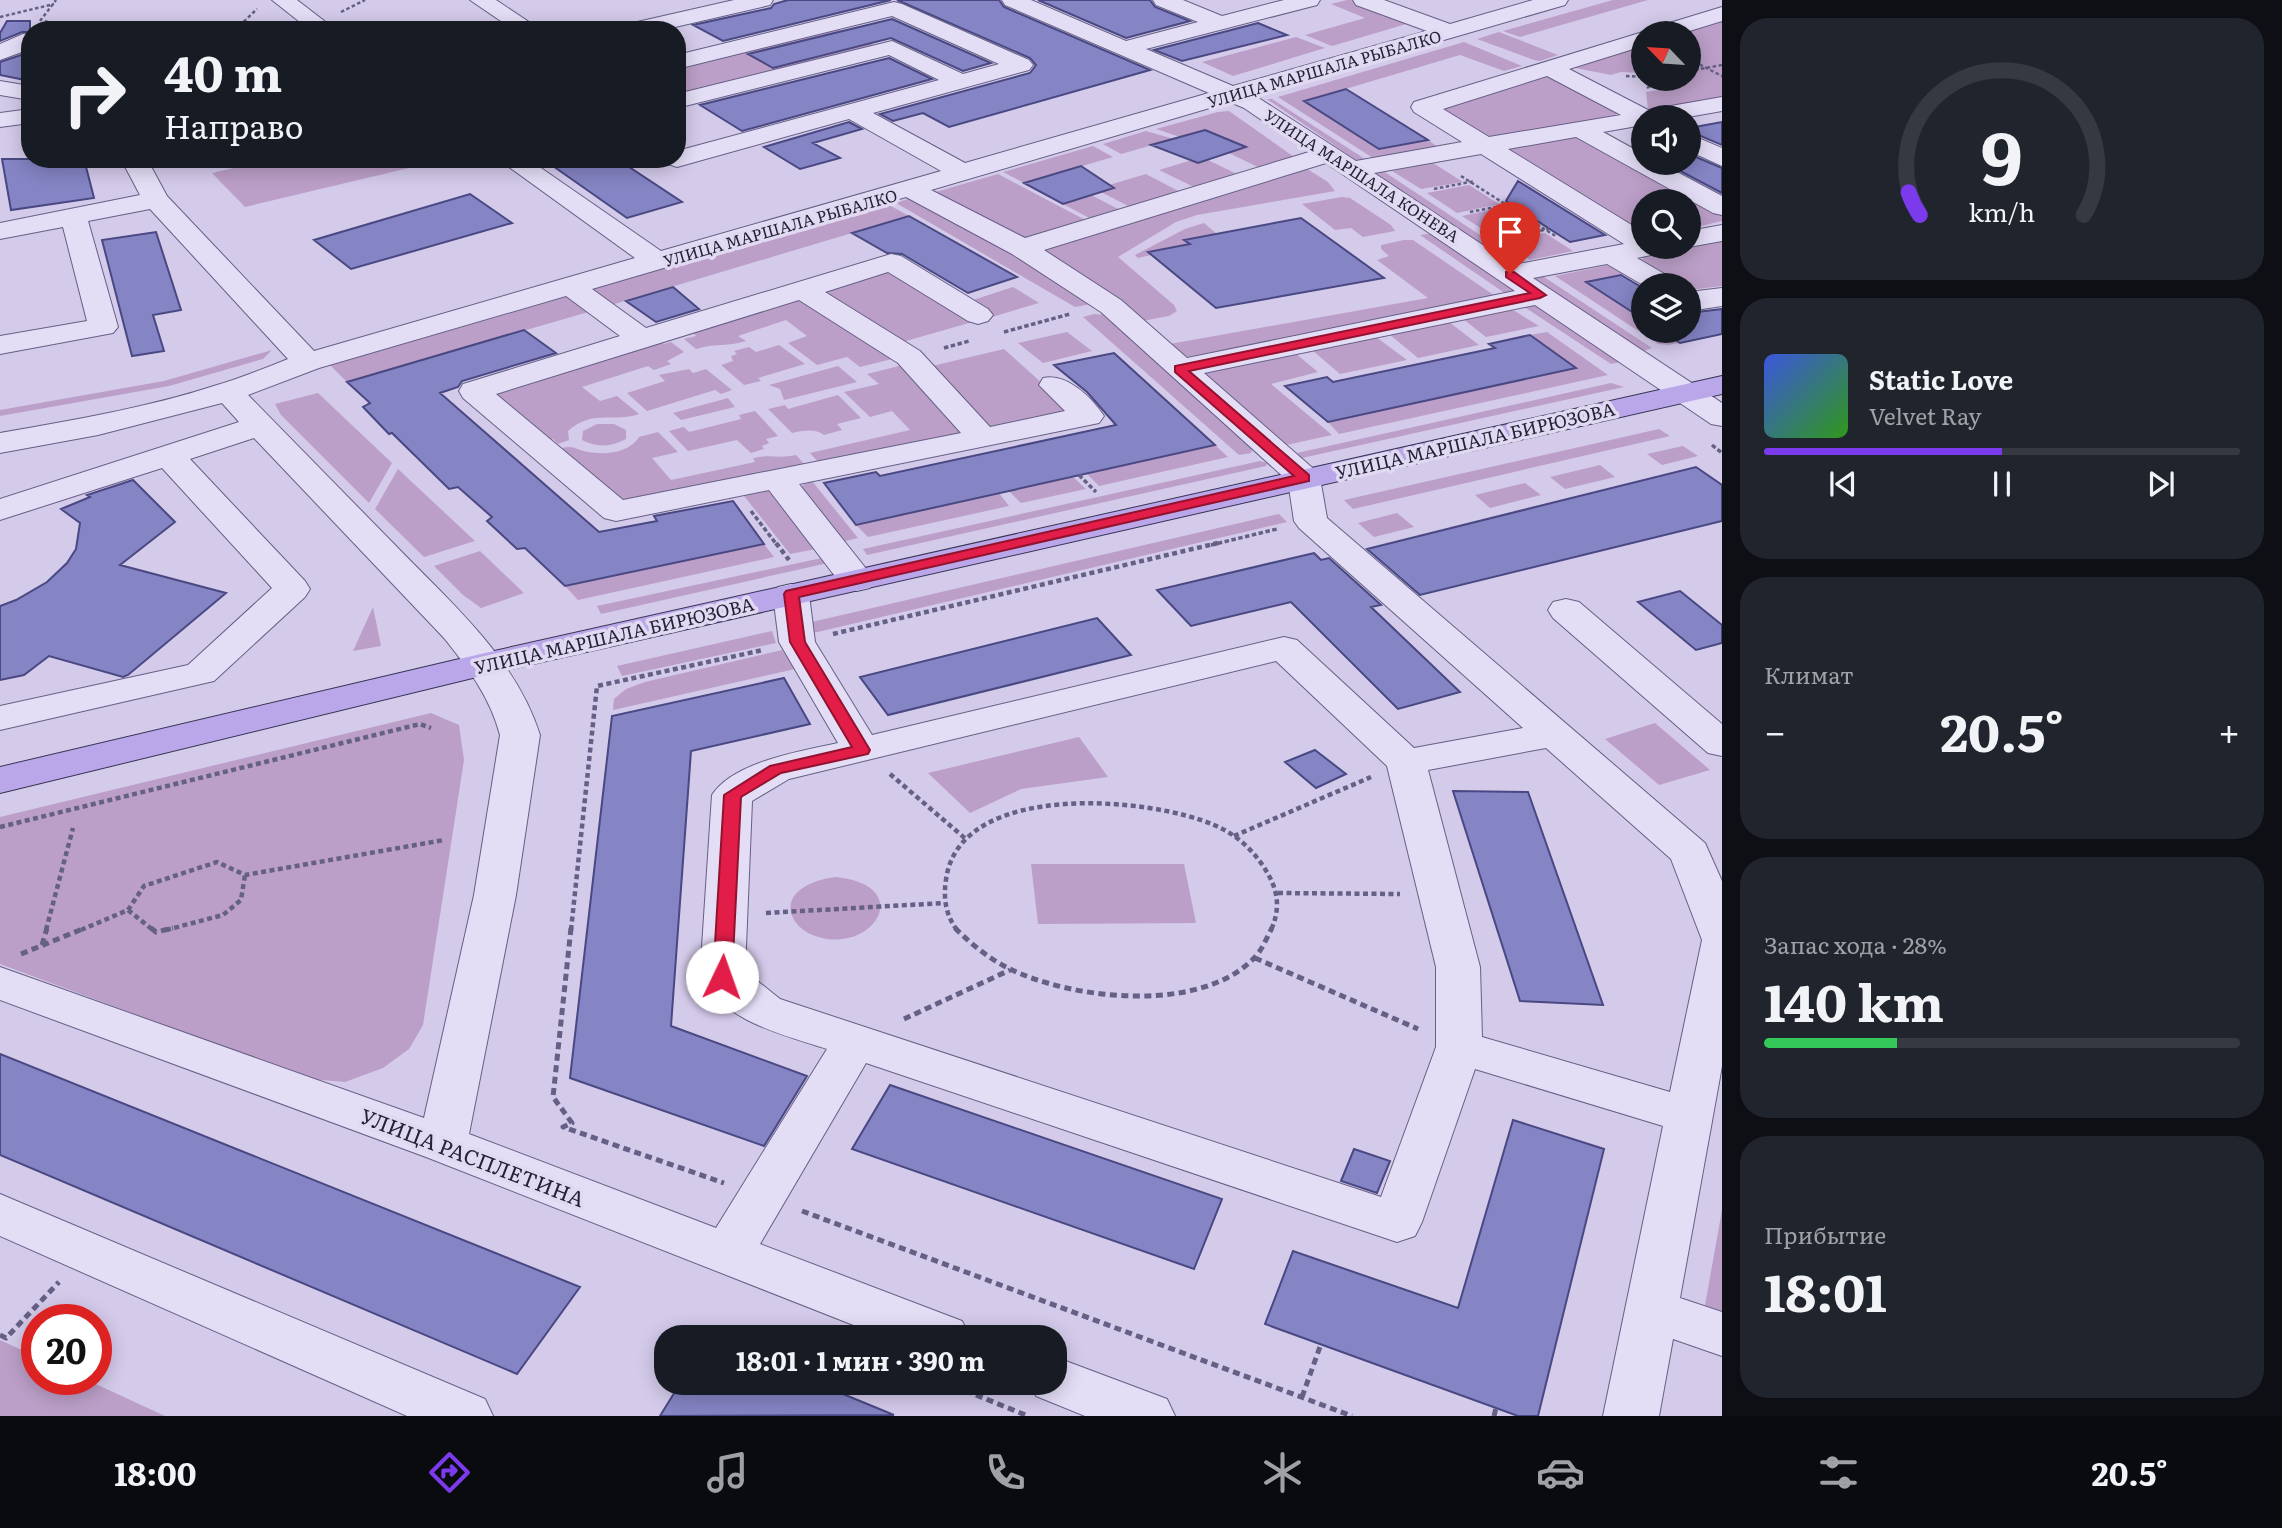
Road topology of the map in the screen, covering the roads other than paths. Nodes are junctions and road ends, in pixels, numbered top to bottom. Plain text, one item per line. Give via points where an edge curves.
1 (283, 0) edge
2 (481, 0) edge
3 (1013, 0) edge
4 (1164, 0) edge
5 (1309, 0) edge
6 (1364, 0) edge
7 (1557, 0) edge
8 (756, 1) edge
9 (1722, 15) edge
10 (312, 21) edge
11 (515, 21) edge
12 (670, 21) edge
13 (1701, 21) edge
14 (1220, 23) junction
15 (810, 30) junction
16 (1448, 31) junction
17 (21, 42) edge
18 (1631, 43) edge
19 (1124, 48) junction
20 (0, 52) edge
21 (686, 60) edge
22 (1549, 68) junction
23 (962, 82) junction
24 (0, 88) edge
25 (21, 92) edge
26 (1232, 95) junction
27 (1722, 104) edge
28 (1701, 107) edge
29 (1631, 111) edge
30 (690, 112) edge
31 (854, 112) junction
32 (21, 117) edge
33 (1631, 119) edge
34 (0, 120) edge
35 (1578, 129) junction
36 (738, 143) junction
37 (1485, 145) junction
38 (1701, 147) edge
39 (1719, 155) edge
40 (686, 157) edge
41 (1342, 162) junction
42 (139, 168) edge
43 (524, 168) edge
44 (964, 173) junction
45 (910, 189) junction
46 (156, 200) junction
47 (1722, 206) edge
48 (74, 218) junction
49 (0, 231) edge
50 (1722, 233) edge
51 (1631, 236) edge
52 (1701, 237) edge
53 (1022, 248) junction
54 (1631, 249) edge
55 (1601, 256) junction
56 (658, 262) junction
57 (1637, 273) edge
58 (1510, 274) junction
59 (572, 288) junction
60 (803, 290) junction
61 (1540, 295) junction
62 (1722, 297) edge
63 (1701, 301) edge
64 (982, 330) road end
65 (642, 339) junction
66 (0, 345) edge
67 (308, 362) junction
68 (1179, 369) junction
69 (1054, 385) dead end
70 (1722, 385) edge
71 (228, 392) junction
72 (1687, 393) junction
73 (1722, 416) edge
74 (258, 426) junction
75 (984, 438) junction
76 (0, 443) edge
77 (167, 454) junction
78 (1304, 478) junction
79 (778, 480) junction
80 (0, 510) edge
81 (790, 577) junction
82 (857, 580) junction
83 (1566, 610) dead end
84 (485, 664) junction
85 (0, 718) edge
86 (1554, 734) junction
87 (1722, 744) edge
88 (862, 750) junction
89 (1406, 761) junction
90 (0, 780) edge
91 (1722, 937) edge
92 (1722, 944) edge
93 (5, 970) edge
94 (855, 1042) junction
95 (1459, 1047) junction
96 (1712, 1053) edge
97 (1687, 1115) junction
98 (443, 1144) junction
99 (0, 1214) edge
100 (727, 1254) junction
101 (1651, 1310) junction
102 (912, 1325) edge
103 (1722, 1334) edge
104 (1067, 1385) edge
105 (465, 1416) edge
106 (1147, 1416) edge
107 (1631, 1416) edge

1 - 10 street
2 - 11 street
3 - 19 street, УЛИЦА МАРШАЛА КОНЕВА
4 - 14 street
5 - 14 street
6 - 16 street
7 - 16 street, УЛИЦА МАРШАЛА РЫБАЛКО
8 - 12 street
8 - 15 street
9 - 13 street
14 - 19 street
15 - 21 street
15 - 23 street via 894,9 1021,65
16 - 26 street, УЛИЦА МАРШАЛА РЫБАЛКО
17 - 20 street
18 - 22 street
19 - 26 street, УЛИЦА МАРШАЛА КОНЕВА
22 - 29 street
22 - 37 street via 1423,107
23 - 30 street via 892,48
23 - 31 street
24 - 25 street
26 - 41 street, УЛИЦА МАРШАЛА КОНЕВА via 1252,103
26 - 44 street, УЛИЦА МАРШАЛА РЫБАЛКО
27 - 28 street
30 - 36 street
31 - 36 street
31 - 44 street
32 - 34 street
33 - 35 street
35 - 37 street
35 - 47 street
36 - 40 street
37 - 41 street
37 - 51 street
38 - 39 street
41 - 53 street
41 - 58 street, УЛИЦА МАРШАЛА КОНЕВА
42 - 46 street
43 - 56 street
44 - 45 street, УЛИЦА МАРШАЛА РЫБАЛКО
45 - 53 street
45 - 56 street, УЛИЦА МАРШАЛА РЫБАЛКО
46 - 48 street
46 - 67 street
48 - 49 street
48 - 66 street via 103,327
50 - 52 street
53 - 68 street via 1111,306
54 - 55 street
55 - 57 street
55 - 58 street
56 - 59 street, УЛИЦА МАРШАЛА РЫБАЛКО
58 - 61 street, УЛИЦА МАРШАЛА КОНЕВА
59 - 65 street
59 - 67 street, УЛИЦА МАРШАЛА РЫБАЛКО
60 - 64 street via 891,262
60 - 65 street
60 - 75 street via 909,357
61 - 68 street
61 - 72 street, УЛИЦА МАРШАЛА КОНЕВА
62 - 63 street
65 - 79 street via 474,391 616,511
67 - 71 street, УЛИЦА МАРШАЛА РЫБАЛКО
68 - 78 street
69 - 75 street via 1088,416
70 - 72 main road, УЛИЦА МАРШАЛА БИРЮЗОВА
71 - 74 street
71 - 76 street, УЛИЦА МАРШАЛА РЫБАЛКО via 98,425
72 - 73 street, УЛИЦА МАРШАЛА КОНЕВА
72 - 78 main road, УЛИЦА МАРШАЛА БИРЮЗОВА
74 - 77 street
74 - 84 street
75 - 79 street
77 - 80 street
77 - 85 street via 292,589 201,673
78 - 82 main road, УЛИЦА МАРШАЛА БИРЮЗОВА
78 - 86 street via 1311,521
79 - 82 street
81 - 82 main road, УЛИЦА МАРШАЛА БИРЮЗОВА
81 - 84 main road, УЛИЦА МАРШАЛА БИРЮЗОВА
81 - 88 street via 797,642
83 - 87 street
84 - 90 main road, УЛИЦА МАРШАЛА БИРЮЗОВА
84 - 98 street via 513,710 520,735 495,895
86 - 89 street
86 - 91 street via 1690,853
88 - 89 street via 1284,648
88 - 94 street via 776,769 732,795 722,977 764,1011
89 - 95 street via 1458,967
92 - 96 street
93 - 98 street, УЛИЦА РАСПЛЕТИНА
94 - 95 street via 1397,1222
94 - 100 street
95 - 97 street
96 - 97 street
97 - 101 street
98 - 100 street, УЛИЦА РАСПЛЕТИНА
99 - 105 street
100 - 102 street, УЛИЦА РАСПЛЕТИНА
101 - 103 street
101 - 107 street
104 - 106 street

